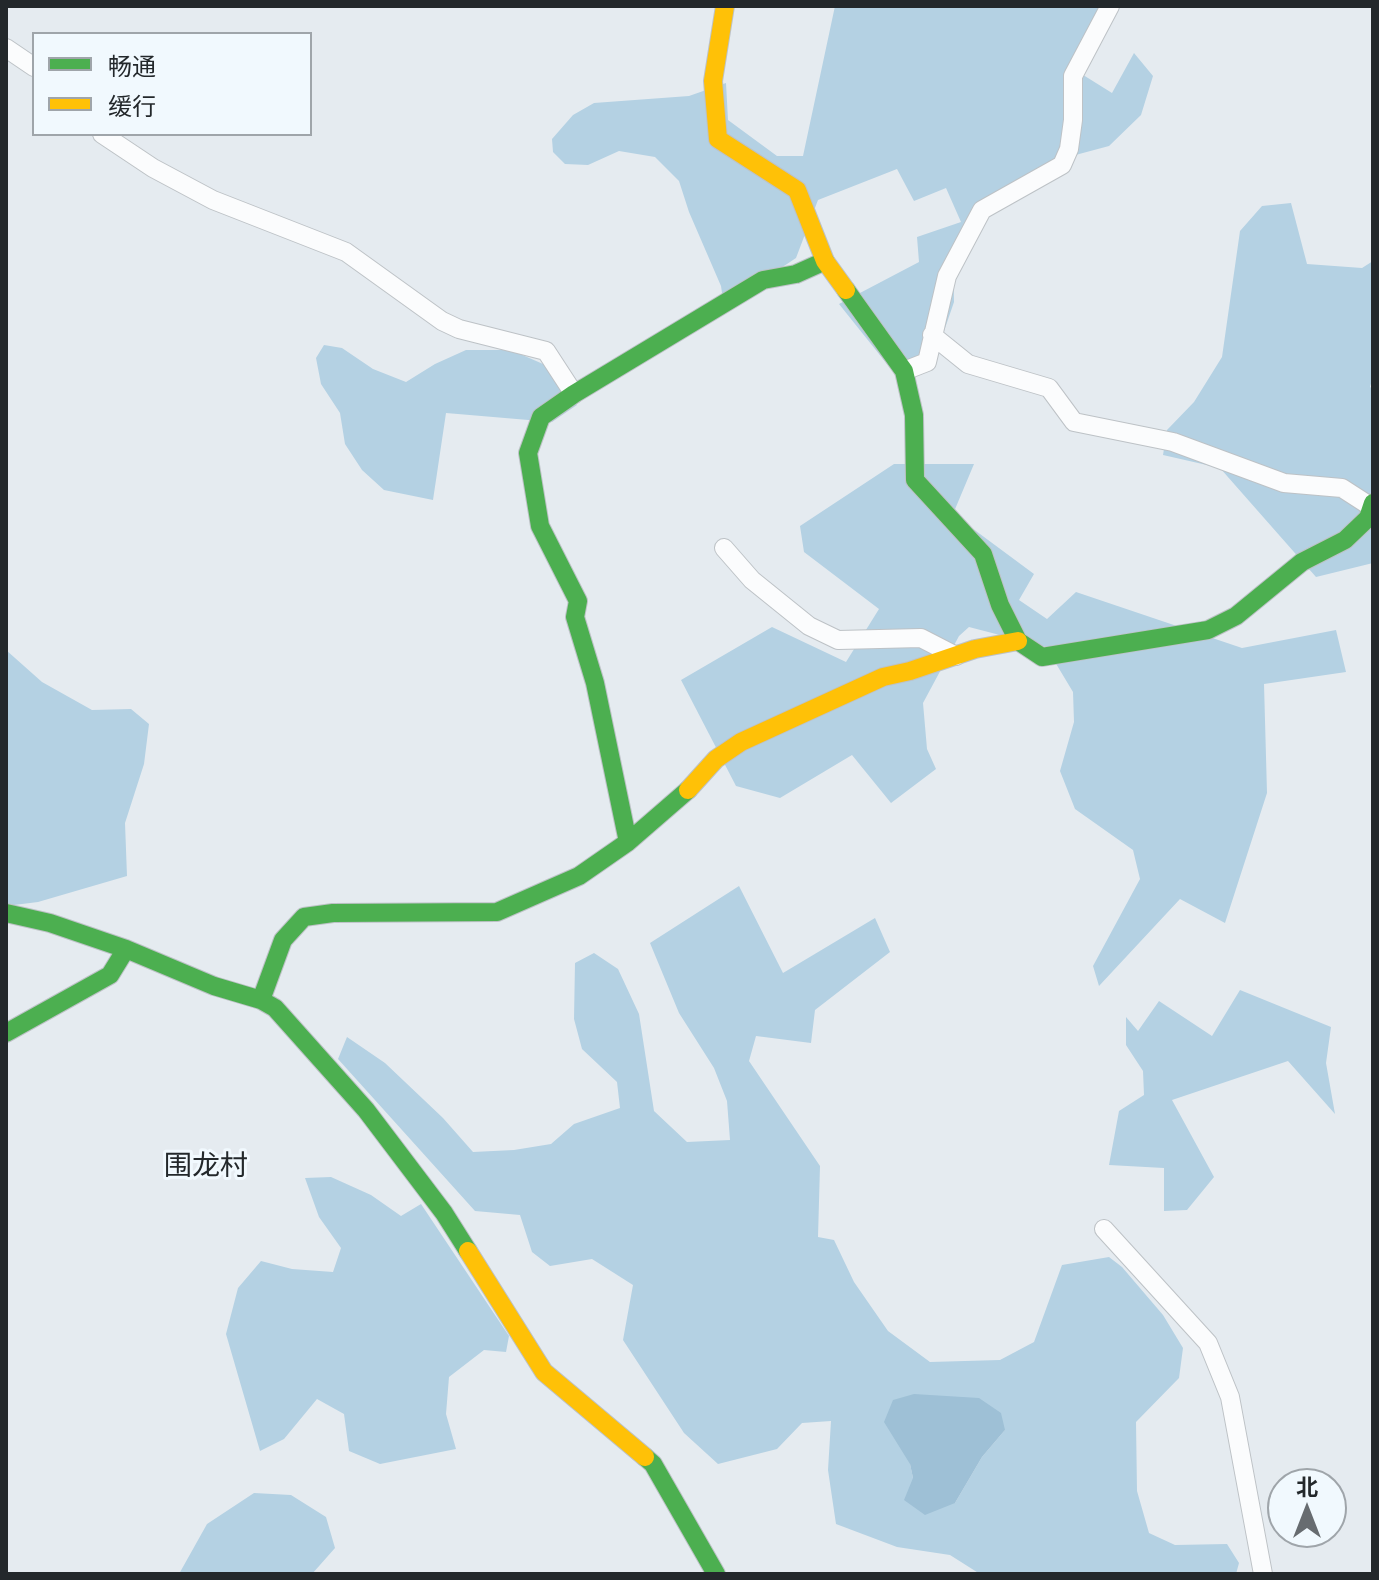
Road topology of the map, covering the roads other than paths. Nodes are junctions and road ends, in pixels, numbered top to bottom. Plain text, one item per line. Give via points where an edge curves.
1 (725, 6) edge
2 (1110, 6) edge
3 (6, 48) edge
4 (32, 66) edge
5 (105, 136) edge
6 (825, 261) junction
7 (932, 335) junction
8 (904, 371) junction
9 (574, 394) junction
10 (1371, 509) edge
11 (724, 548) dead end
12 (1018, 641) junction
13 (956, 656) junction
14 (628, 842) junction
15 (6, 913) edge
16 (126, 949) junction
17 (261, 1000) junction
18 (6, 1033) edge
19 (1104, 1229) dead end
20 (716, 1574) edge
21 (1263, 1574) edge

1 - 6 street via 713,81 718,139 797,190
2 - 7 street via 1073,76 1073,120 1062,165 982,210 947,276
3 - 4 street
5 - 9 street via 213,200 346,252 442,321 546,351
6 - 8 street
6 - 9 street via 763,280
7 - 8 street via 927,362
7 - 10 street via 968,364 1049,388 1074,422 1173,442 1284,483 1342,488
8 - 12 street via 914,415 915,480 983,554
9 - 14 street via 541,417 528,453 540,526 578,601 575,617 595,683
10 - 12 street via 1345,540 1302,562 1236,616 1208,630 1042,657
11 - 13 street via 752,580 809,626 838,640 921,638
12 - 13 street
13 - 14 street via 883,677 741,742
14 - 17 street via 579,876 497,912 304,917 283,940
15 - 16 street
16 - 17 street
16 - 18 street via 110,975
17 - 20 street via 275,1008 366,1110 436,1202 544,1372 653,1464
19 - 21 street via 1208,1343 1230,1397

